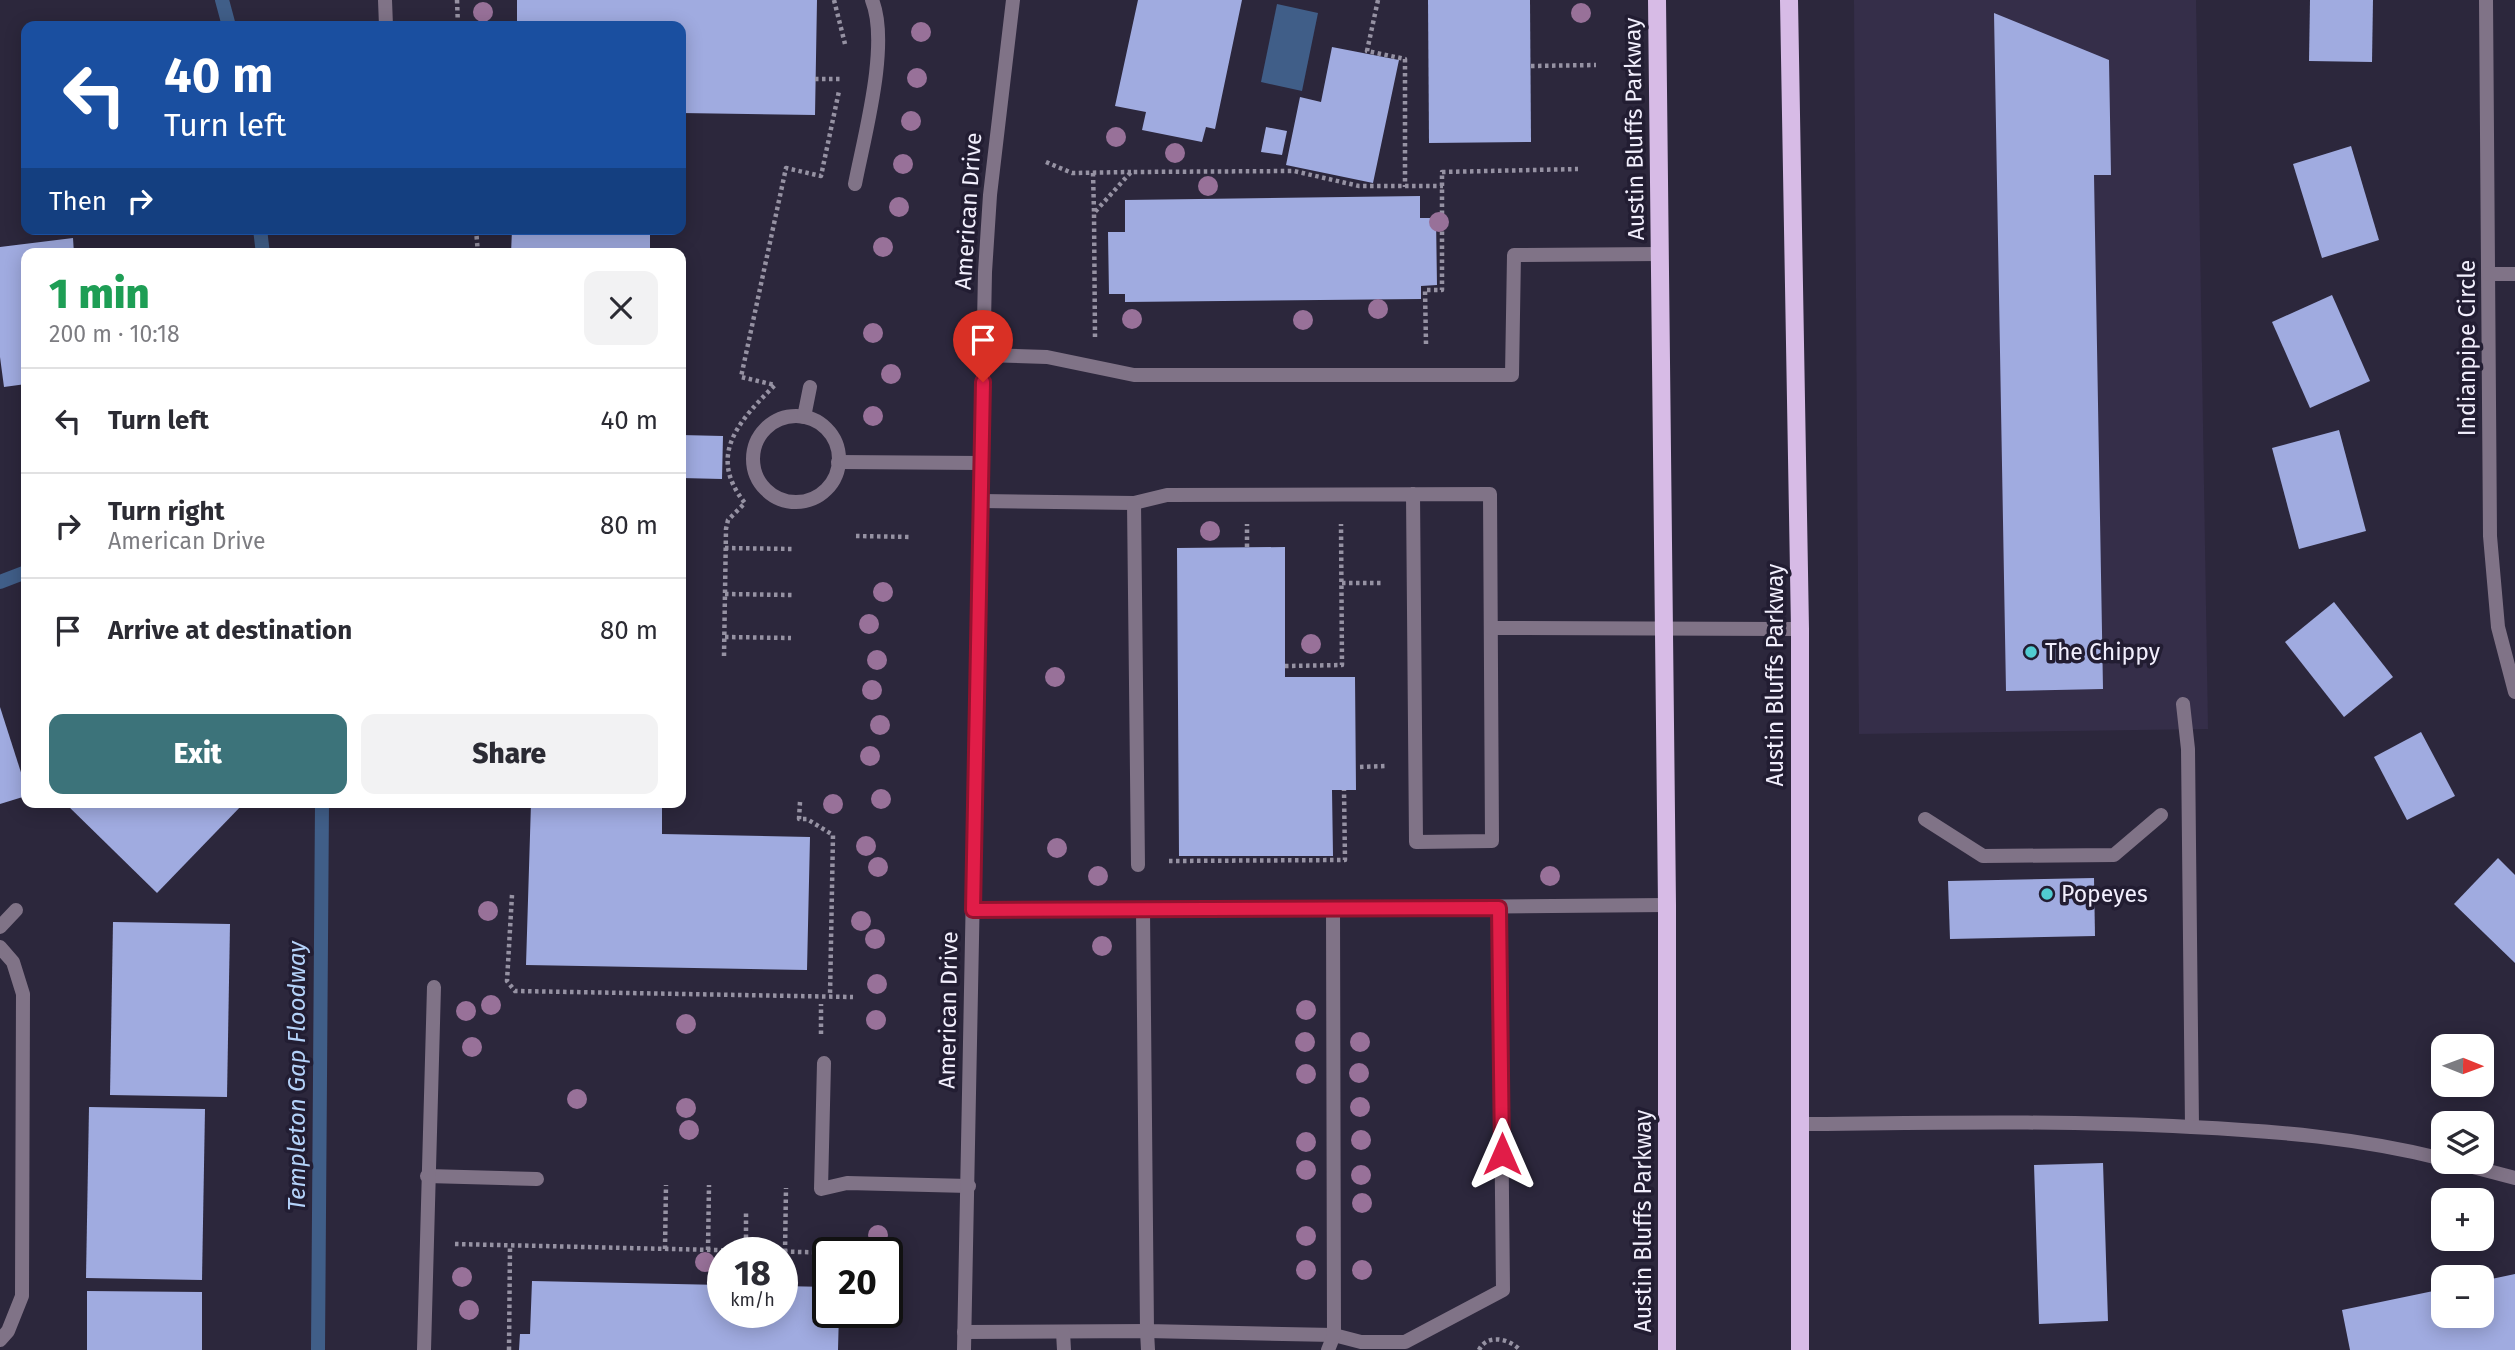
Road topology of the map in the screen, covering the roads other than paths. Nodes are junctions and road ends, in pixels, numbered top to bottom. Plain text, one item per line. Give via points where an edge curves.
1 (385, 0) edge
2 (872, 0) edge
3 (1013, 0) edge
4 (1657, 0) edge
5 (1789, 0) edge
6 (2486, 0) edge
7 (386, 21) edge
8 (855, 184) dead end
9 (1660, 254) junction
10 (2489, 274) junction
11 (2515, 274) edge
12 (983, 355) junction
13 (810, 387) dead end
14 (804, 417) junction
15 (838, 462) junction
16 (981, 463) junction
17 (1413, 494) junction
18 (981, 501) junction
19 (1134, 503) junction
20 (1663, 627) junction
21 (1491, 628) junction
22 (1800, 629) junction
23 (2515, 692) edge
24 (2183, 704) dead end
25 (2161, 815) dead end
26 (1925, 819) dead end
27 (1139, 865) dead end
28 (1667, 905) junction
29 (1333, 908) junction
30 (1499, 908) junction
31 (16, 910) dead end
32 (973, 910) junction
33 (1143, 910) junction
34 (0, 927) edge
35 (0, 947) edge
36 (434, 987) dead end
37 (824, 1063) dead end
38 (1799, 1124) junction
39 (2192, 1127) junction
40 (2431, 1156) edge
41 (2494, 1172) edge
42 (427, 1176) junction
43 (2515, 1178) edge
44 (537, 1179) dead end
45 (968, 1186) junction
46 (1147, 1331) junction
47 (964, 1332) junction
48 (1063, 1332) junction
49 (1334, 1335) junction
50 (0, 1340) edge
51 (424, 1350) edge
52 (964, 1350) edge
53 (1063, 1350) edge
54 (1148, 1350) edge
55 (1328, 1350) edge
56 (1667, 1350) edge
57 (1800, 1350) edge

1 - 7 street
2 - 8 street via 877,46
3 - 12 street, American Drive via 990,195
4 - 9 main road, Austin Bluffs Parkway
5 - 22 main road, Austin Bluffs Parkway
6 - 10 street, Indianpipe Circle
9 - 12 street via 1514,256 1512,375 1134,375 1047,356
9 - 20 main road, Austin Bluffs Parkway
10 - 11 street
10 - 23 street, Indianpipe Circle via 2490,536 2498,626
12 - 16 street, American Drive
13 - 14 street
14 - 15 street via 826,428
14 - 15 street via 777,420 757,440 754,468 759,481 780,499 807,500 829,486
15 - 16 street
16 - 18 street, American Drive
17 - 19 street via 1167,495
17 - 21 street via 1490,494
17 - 21 street via 1416,842 1492,842
18 - 19 street
18 - 32 street, American Drive
19 - 27 street
20 - 21 street
20 - 22 street
20 - 28 main road, Austin Bluffs Parkway
22 - 38 main road, Austin Bluffs Parkway
24 - 39 street via 2188,749
25 - 26 street via 2114,855 1983,856
28 - 30 street
28 - 56 main road, Austin Bluffs Parkway
29 - 30 street
29 - 33 street
29 - 49 street
30 - 49 street via 1503,1290 1405,1342 1362,1342
31 - 34 street
32 - 33 street
32 - 45 street, American Drive
33 - 46 street
35 - 50 street via 13,962 23,994 22,1296
36 - 42 street
37 - 45 street via 821,1189 847,1183
38 - 39 street via 1968,1121
38 - 57 main road, Austin Bluffs Parkway
39 - 40 street via 2257,1129 2387,1145
41 - 43 street
42 - 44 street
42 - 51 street
45 - 47 street, American Drive
46 - 48 street
46 - 49 street
46 - 54 street
47 - 48 street
47 - 52 street, American Drive
48 - 53 street
49 - 55 street

